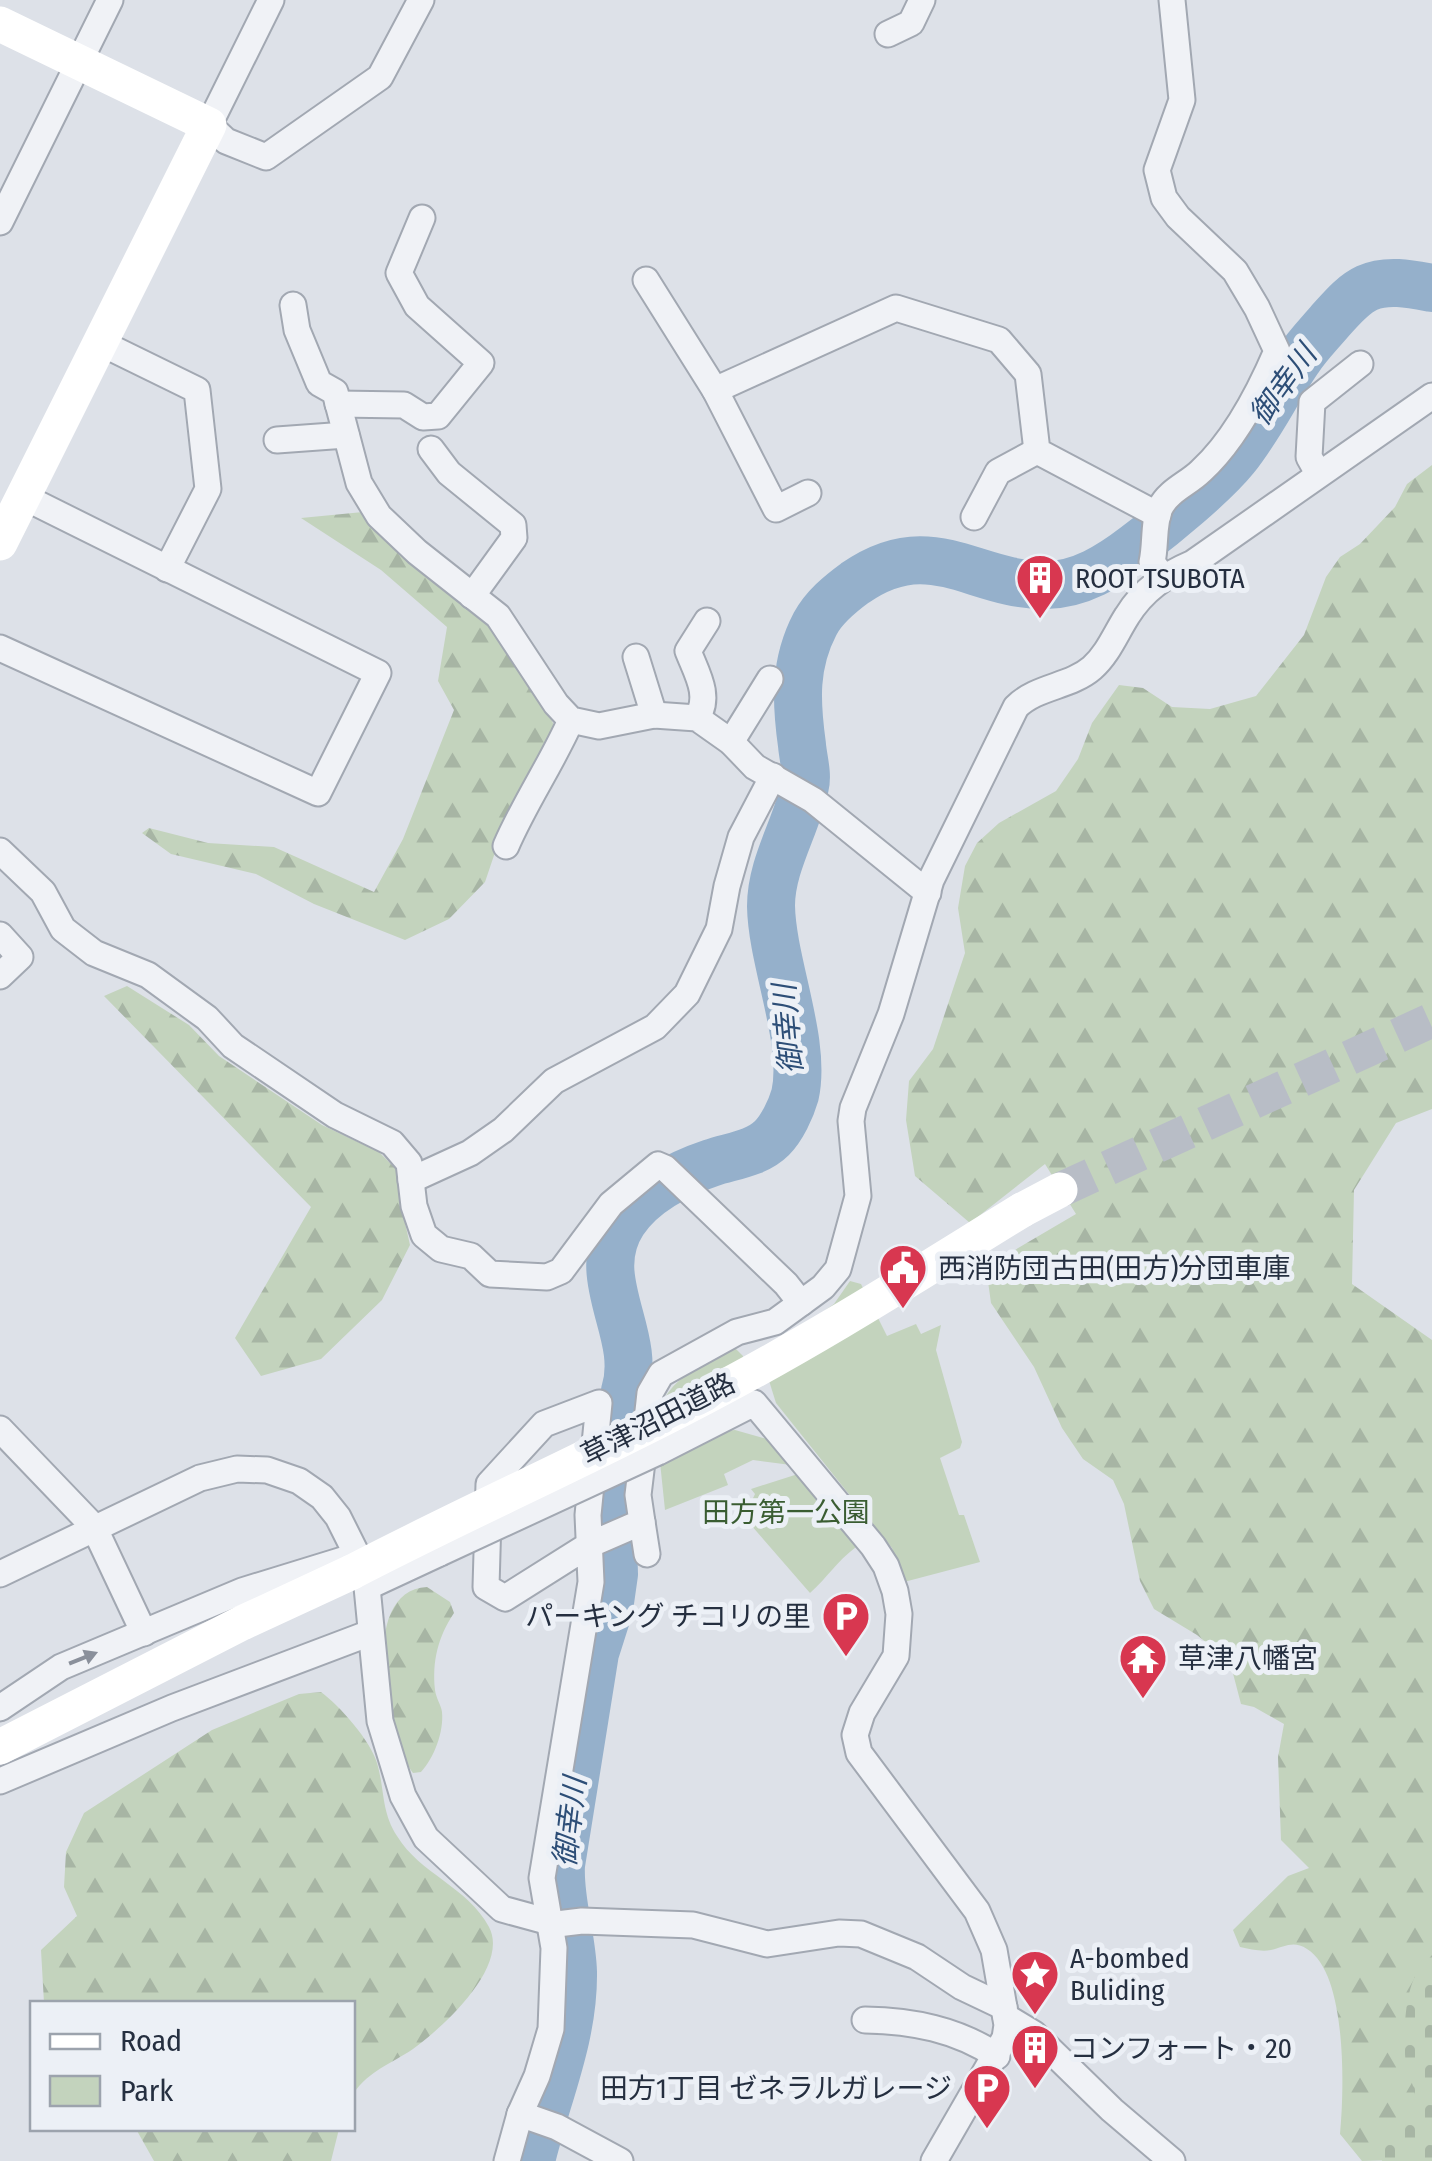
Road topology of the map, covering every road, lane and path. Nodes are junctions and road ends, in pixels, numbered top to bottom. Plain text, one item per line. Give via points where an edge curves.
1 (110, 0) edge
2 (272, 0) edge
3 (422, 0) edge
4 (922, 0) edge
5 (1172, 0) edge
6 (0, 24) edge
7 (888, 34) dead end
8 (78, 62) junction
9 (209, 125) junction
10 (422, 218) dead end
11 (0, 222) edge
12 (646, 280) dead end
13 (293, 305) dead end
14 (101, 344) junction
15 (1360, 364) dead end
16 (715, 390) junction
17 (1432, 396) edge
18 (338, 404) junction
19 (346, 435) junction
20 (277, 440) dead end
21 (431, 449) dead end
22 (1036, 450) junction
23 (1318, 473) junction
24 (808, 493) dead end
25 (24, 497) junction
26 (974, 517) dead end
27 (1157, 526) junction
28 (0, 542) edge
29 (167, 569) junction
30 (1162, 576) junction
31 (472, 596) junction
32 (707, 622) dead end
33 (0, 648) edge
34 (636, 657) dead end
35 (770, 679) dead end
36 (654, 714) junction
37 (697, 718) junction
38 (572, 720) junction
39 (731, 742) junction
40 (793, 788) junction
41 (506, 846) dead end
42 (0, 850) edge
43 (12, 874) edge
44 (928, 894) junction
45 (0, 935) edge
46 (0, 976) edge
47 (411, 1180) junction
48 (1060, 1190) tunnel mouth
49 (800, 1303) junction
50 (775, 1322) junction
51 (754, 1403) junction
52 (0, 1429) edge
53 (639, 1524) junction
54 (94, 1526) junction
55 (592, 1544) junction
56 (647, 1554) dead end
57 (355, 1573) junction
58 (0, 1574) edge
59 (242, 1623) junction
60 (144, 1633) junction
61 (370, 1633) junction
62 (0, 1708) edge
63 (0, 1722) edge
64 (0, 1748) edge
65 (0, 1781) edge
66 (561, 1922) junction
67 (1005, 2012) junction
68 (865, 2020) dead end
69 (997, 2056) junction
70 (534, 2119) junction
71 (507, 2161) edge
72 (620, 2161) edge
73 (934, 2161) edge
74 (1172, 2161) edge

1 - 8 street
2 - 9 street
3 - 9 street via 380,77 266,157 226,141
4 - 7 street via 911,22
5 - 27 street via 1182,100 1157,170 1164,198 1235,271 1276,351 1228,440 1170,495
6 - 8 street
8 - 9 street
8 - 11 street
9 - 14 street
10 - 18 street via 399,273 417,306 482,364 438,416 423,417 404,405
12 - 16 street
13 - 18 street via 319,382 335,392
14 - 25 street
14 - 29 street via 197,390 208,489
15 - 23 street via 1312,402 1309,457
16 - 22 street via 896,308 999,340 1028,374
16 - 24 street via 776,509
17 - 23 street
18 - 19 street
19 - 20 street
19 - 31 street via 360,483 379,516
21 - 31 street via 449,473 513,525 514,538
22 - 26 street via 998,472
22 - 27 street
23 - 30 street via 1193,562
25 - 28 street
25 - 29 street
27 - 30 street via 1152,562
29 - 33 street via 378,673 318,793
30 - 44 street via 1092,668 1016,708
31 - 38 street via 498,616
32 - 37 street via 688,652 703,688
34 - 36 street
35 - 39 street
36 - 37 street
36 - 38 street via 598,726
37 - 39 street
38 - 41 street
39 - 40 street
40 - 44 street
40 - 47 street via 741,837 719,929 687,994 654,1027 554,1081 470,1153
42 - 43 street
43 - 47 street via 43,892 63,929 94,953 148,975 233,1046 335,1116 392,1143 409,1163
44 - 49 street via 853,1108 858,1196 838,1269
45 - 46 street via 20,957
47 - 49 street via 424,1235 442,1249 471,1256 490,1274 547,1277 561,1271 611,1204 658,1165
48 - 57 street, 草津沼田道路, bridge via 706,1396
49 - 50 street
50 - 51 street via 754,1345
50 - 53 street via 736,1332 661,1374 646,1420
51 - 57 street, bridge via 440,1553
51 - 67 street via 886,1566 899,1614 897,1651 862,1713 855,1734 859,1753 977,1911 994,1950
52 - 54 street
53 - 55 street
53 - 56 street
54 - 57 street via 200,1478 267,1470 322,1497 355,1551
54 - 58 street
54 - 60 street
55 - 55 street via 504,1598 486,1587 489,1484 544,1424 599,1403 588,1514
55 - 66 street via 592,1582 542,1878
57 - 59 street, 草津沼田道路
57 - 60 street via 242,1590
57 - 61 street
59 - 63 street, 草津沼田道路
59 - 64 street, 草津沼田道路
62 -> 60 street via 61,1667
61 - 65 street
61 - 66 street via 387,1750 426,1838 502,1909
66 - 67 street via 693,1925 767,1944 861,1934 917,1957
66 - 70 street
67 - 69 street
67 - 74 street
68 - 69 street via 932,2026
69 - 73 street
70 - 71 street
70 - 72 street

